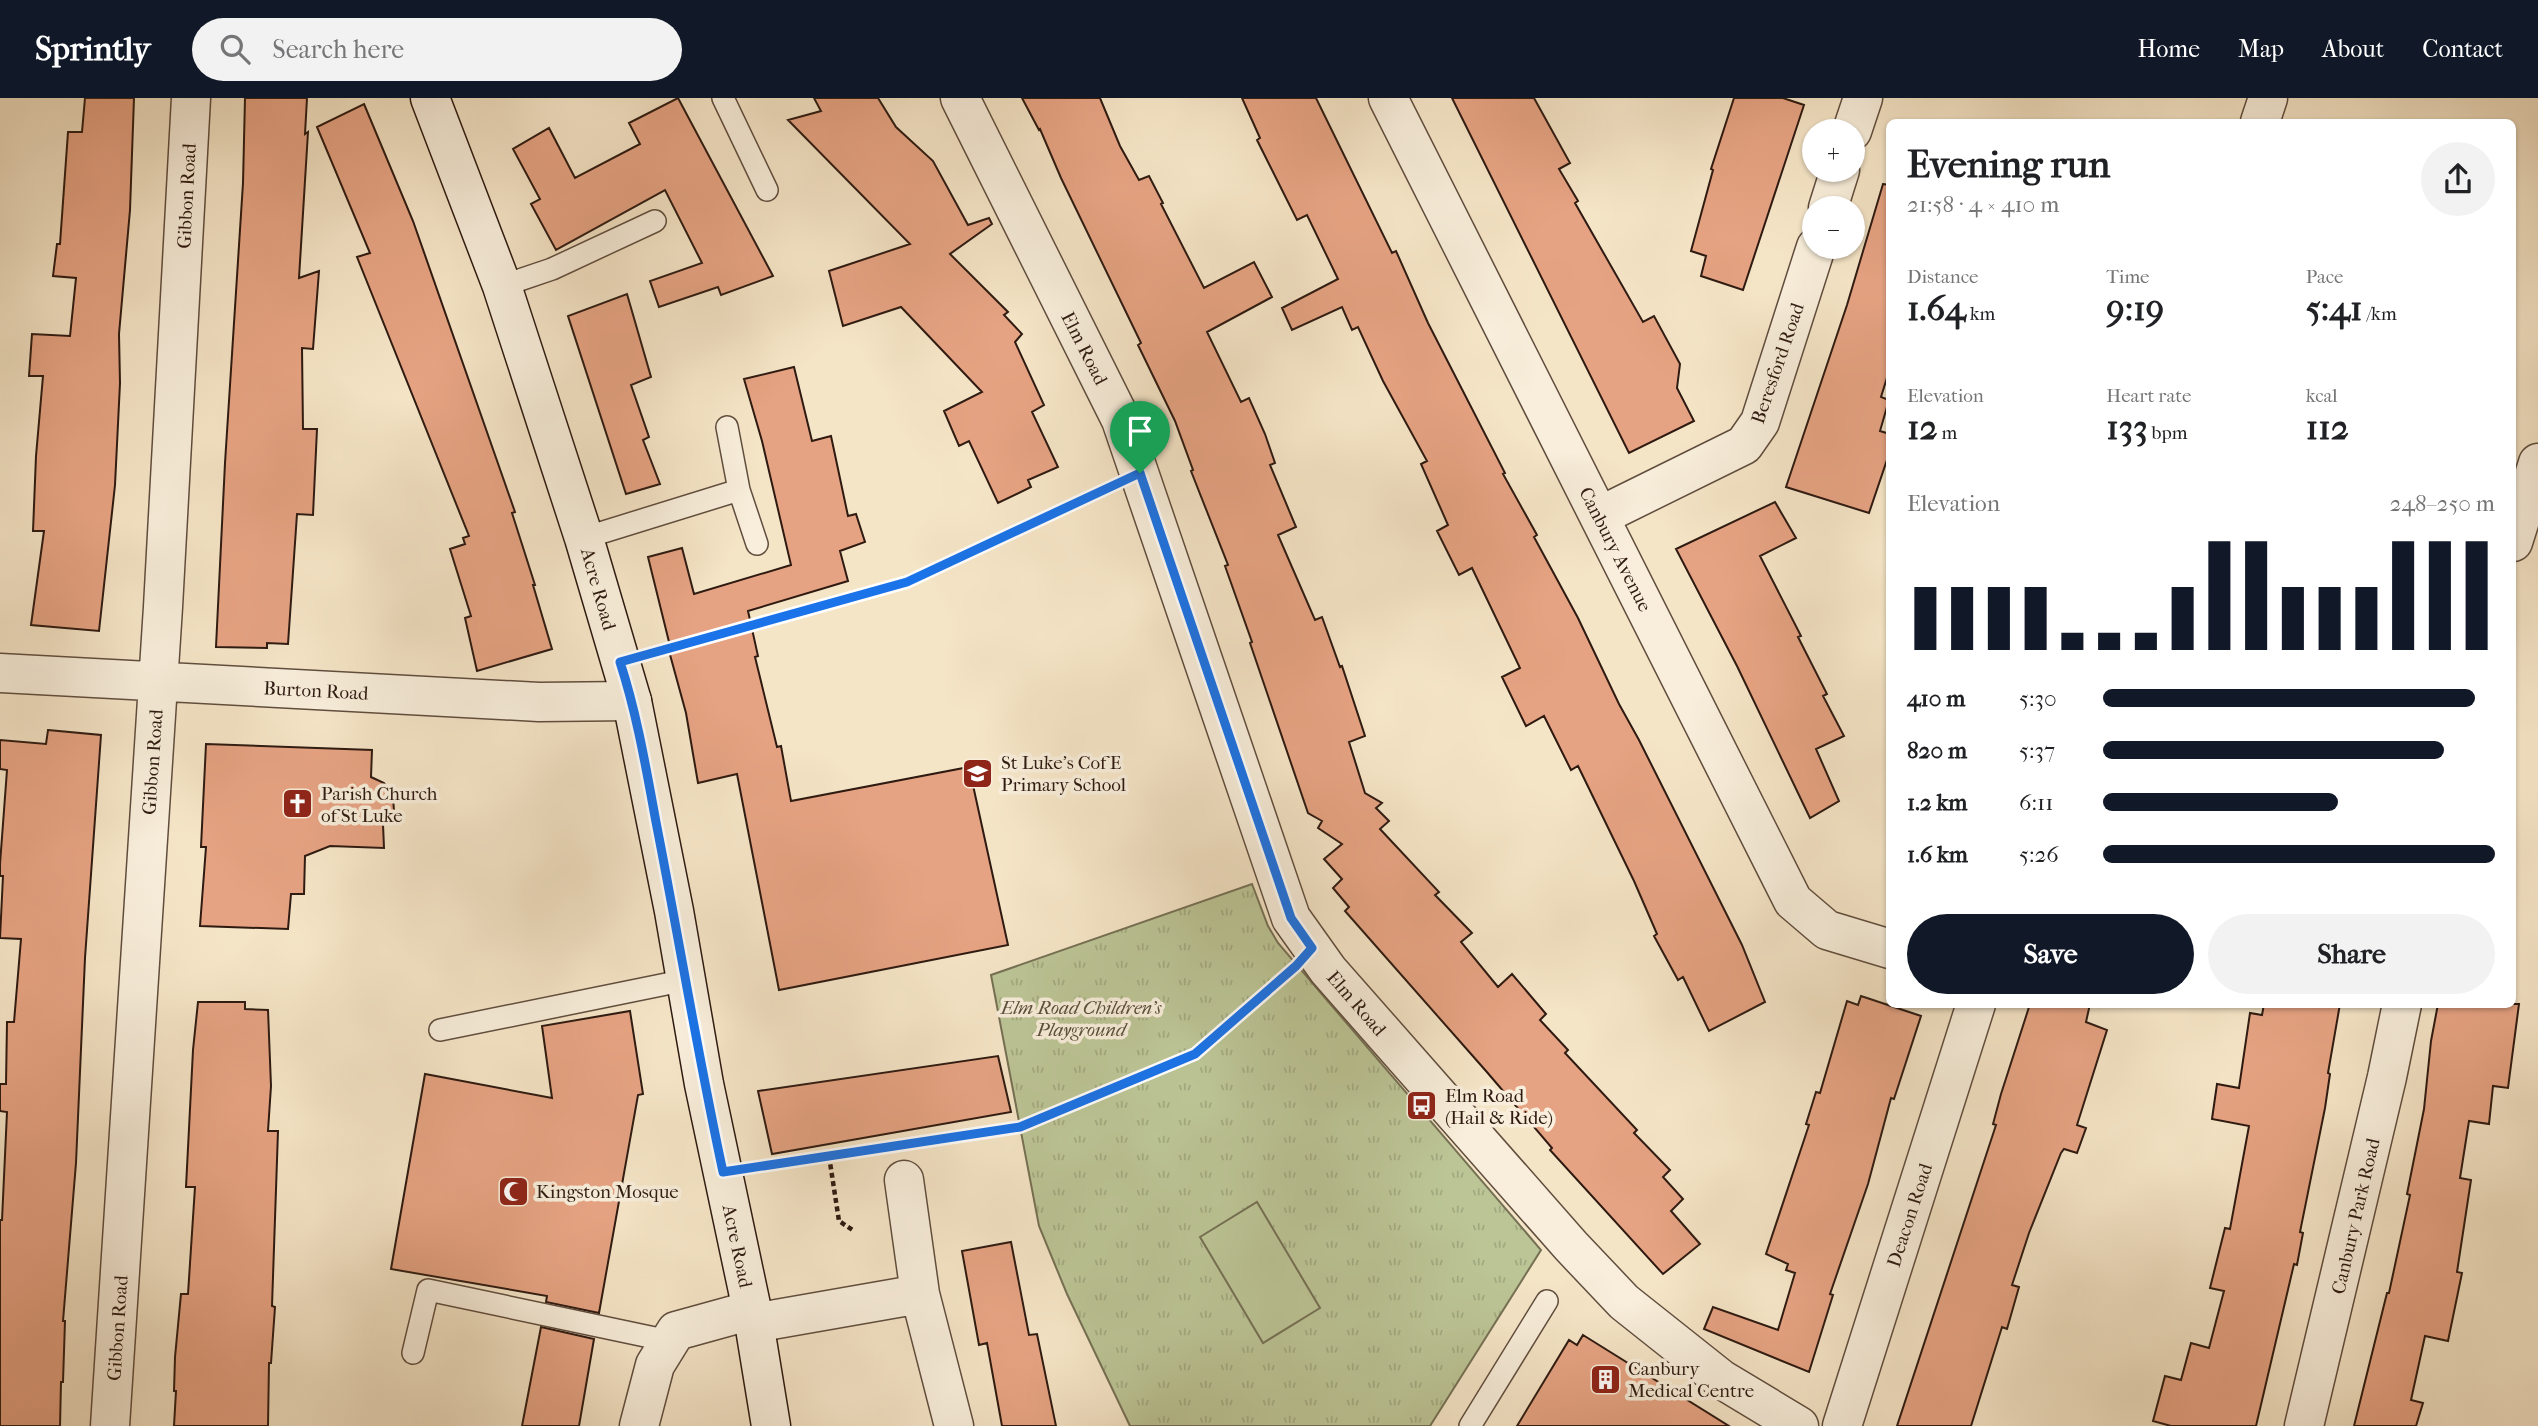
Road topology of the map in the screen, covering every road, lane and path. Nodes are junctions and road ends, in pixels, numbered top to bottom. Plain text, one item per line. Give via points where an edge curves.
1 (191, 98) edge
2 (430, 98) edge
3 (723, 98) edge
4 (960, 98) edge
5 (1388, 98) edge
6 (1863, 98) edge
7 (2268, 98) edge
8 (1856, 119) edge
9 (2261, 119) edge
10 (767, 190) dead end
11 (655, 221) dead end
12 (1812, 259) edge
13 (502, 286) junction
14 (727, 428) dead end
15 (2538, 463) edge
16 (1140, 473) junction
17 (739, 489) junction
18 (1600, 516) junction
19 (2516, 533) edge
20 (584, 538) junction
21 (757, 544) dead end
22 (620, 662) junction
23 (0, 673) edge
24 (157, 682) junction
25 (632, 701) junction
26 (1312, 948) junction
27 (1886, 948) edge
28 (686, 980) junction
29 (1975, 1008) edge
30 (2401, 1008) edge
31 (440, 1030) dead end
32 (911, 1143) dead end
33 (829, 1156) junction
34 (901, 1163) joint
35 (723, 1172) junction
36 (854, 1231) dead end
37 (920, 1294) junction
38 (1547, 1301) dead end
39 (753, 1316) junction
40 (669, 1342) junction
41 (413, 1353) dead end
42 (110, 1426) edge
43 (639, 1426) edge
44 (771, 1426) edge
45 (954, 1426) edge
46 (1470, 1426) edge
47 (1799, 1426) edge
48 (1842, 1426) edge
49 (2304, 1426) edge

1 - 24 street, Gibbon Road
2 - 13 street, Acre Road
3 - 10 lane
4 - 16 street, Elm Road via 1121,420
5 - 18 street, Canbury Avenue
6 - 8 street
7 - 9 street
11 - 13 lane via 552,269
12 - 18 street, Beresford Road via 1760,422 1744,444
13 - 20 street, Acre Road
14 - 17 lane
15 - 19 street
16 - 22 path via 907,582
16 - 26 street, Elm Road via 1291,918
17 - 20 lane
17 - 21 lane
18 - 27 street, Canbury Avenue via 1793,901 1827,930
20 - 22 street, Acre Road
22 - 25 street, Acre Road
23 - 24 street, Burton Road
24 - 25 street, Burton Road via 539,702
24 - 42 street, Gibbon Road
25 - 28 street, Acre Road
26 - 32 path via 1195,1054 1020,1127
26 - 47 street, Elm Road via 1624,1302 1721,1379
28 - 31 lane
28 - 35 street, Acre Road
29 - 48 street, Deacon Road
30 - 49 street, Canbury Park Road
33 - 34 path
33 - 35 path
33 - 36 path via 839,1221
34 - 37 street
35 - 39 street, Acre Road
37 - 39 street
37 - 45 street
38 - 46 lane
39 - 40 street via 676,1331
39 - 44 street, Acre Road
40 - 41 lane via 428,1290
40 - 43 street via 655,1365

